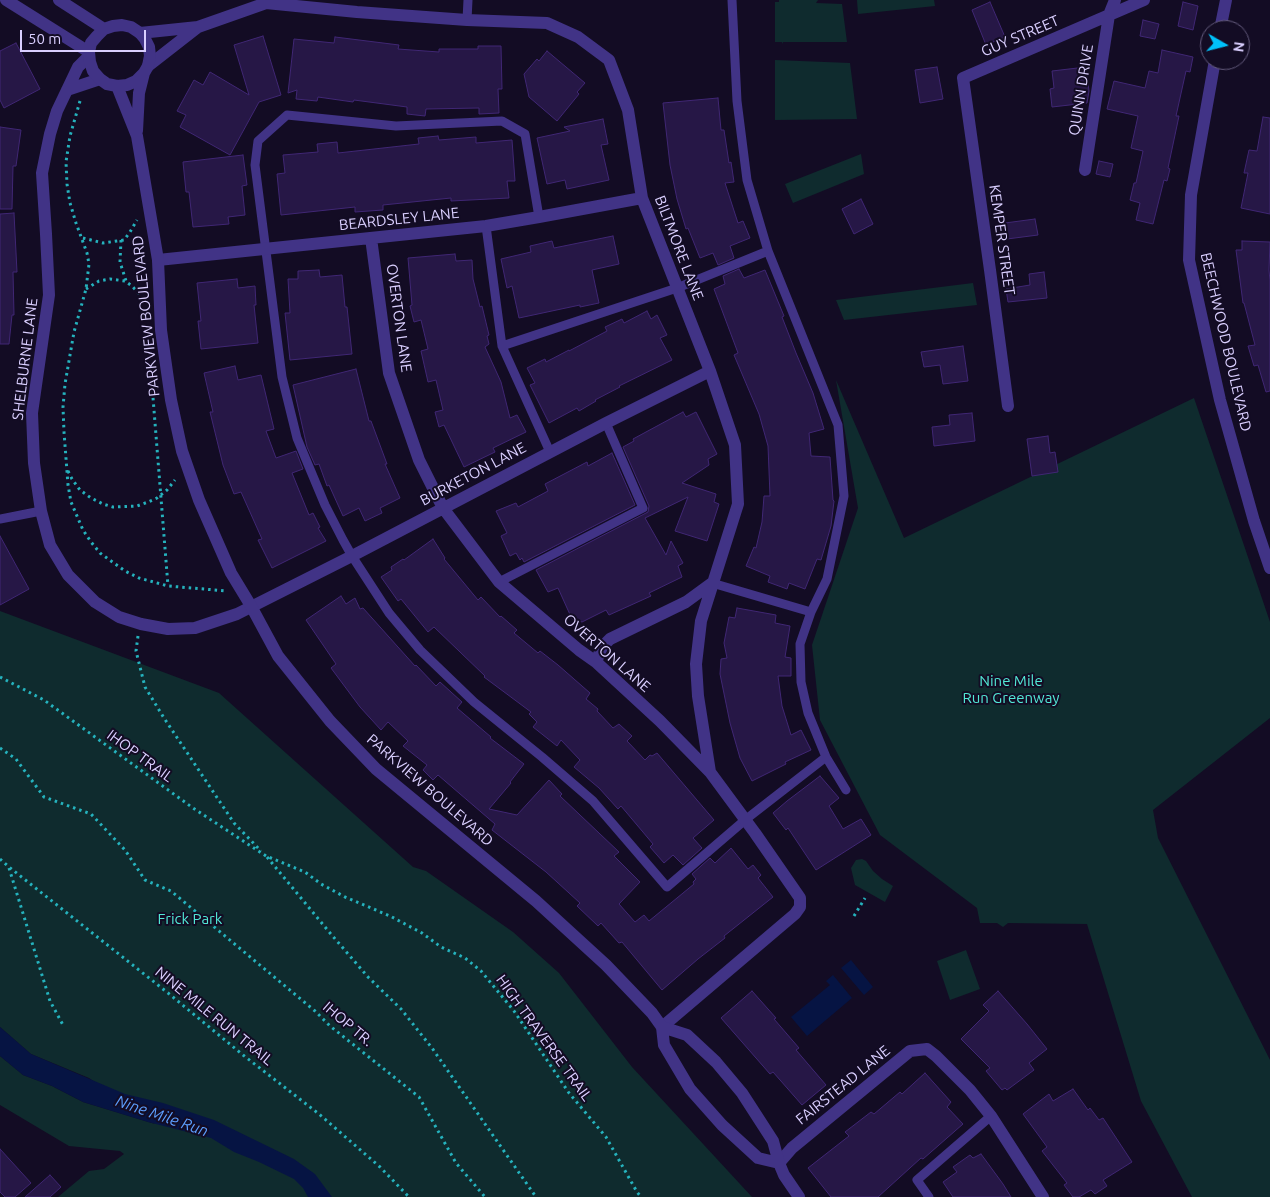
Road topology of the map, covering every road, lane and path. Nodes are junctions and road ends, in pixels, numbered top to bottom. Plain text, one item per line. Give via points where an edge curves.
1 (6, 0) edge
2 (58, 0) edge
3 (468, 0) edge
4 (732, 0) edge
5 (1115, 0) edge
6 (1144, 0) edge
7 (1226, 0) edge
8 (1109, 15) junction
9 (467, 20) junction
10 (1222, 20) edge
11 (198, 27) junction
12 (104, 29) junction
13 (140, 33) junction
14 (89, 54) junction
15 (146, 70) junction
16 (1213, 70) edge
17 (963, 78) joint
18 (100, 79) junction
19 (117, 86) junction
20 (67, 90) junction
21 (81, 98) dead end
22 (137, 136) junction
23 (1085, 170) dead end
24 (642, 198) junction
25 (539, 217) junction
26 (137, 220) dead end
27 (486, 226) junction
28 (82, 238) junction
29 (371, 238) junction
30 (122, 240) junction
31 (266, 248) junction
32 (768, 251) junction
33 (158, 260) junction
34 (127, 282) junction
35 (677, 288) junction
36 (86, 289) junction
37 (144, 299) dead end
38 (502, 346) junction
39 (710, 371) junction
40 (152, 379) dead end
41 (1008, 406) dead end
42 (606, 423) junction
43 (550, 452) junction
44 (66, 466) junction
45 (175, 480) dead end
46 (161, 495) junction
47 (443, 508) junction
48 (41, 512) junction
49 (0, 519) edge
50 (352, 556) junction
51 (1270, 568) edge
52 (498, 582) junction
53 (712, 583) junction
54 (168, 586) junction
55 (242, 592) junction
56 (251, 606) junction
57 (812, 612) junction
58 (141, 624) junction
59 (596, 662) junction
60 (0, 677) edge
61 (0, 748) edge
62 (826, 758) junction
63 (710, 772) junction
64 (846, 790) dead end
65 (745, 820) junction
66 (266, 856) junction
67 (0, 858) edge
68 (9, 867) junction
69 (865, 898) dead end
70 (854, 916) dead end
71 (64, 1025) dead end
72 (662, 1027) junction
73 (991, 1116) junction
74 (779, 1163) junction
75 (409, 1197) edge
76 (485, 1197) edge
77 (536, 1197) edge
78 (641, 1197) edge
79 (799, 1197) edge
80 (930, 1197) edge
81 (1043, 1197) edge

1 - 14 street
2 - 12 street
3 - 9 lane
4 - 32 lane via 737,100 747,180
5 - 8 street, QUINN DRIVE
6 - 8 street, GUY STREET
7 - 10 street
8 - 17 street, GUY STREET
8 - 23 street, QUINN DRIVE
9 - 11 street, BILTMORE LANE via 266,3
9 - 24 street, BILTMORE LANE via 547,22 578,37 609,60 628,110
11 - 13 street
11 - 15 street
12 - 13 street via 122,25
12 - 14 street via 91,44
13 - 15 street, PARKVIEW BOULEVARD via 149,47
14 - 18 street via 93,71
14 - 20 street, SHELBURNE LANE via 78,67
15 - 19 street via 136,81
15 - 22 street, PARKVIEW BOULEVARD via 139,93
16 - 51 street, BEECHWOOD BOULEVARD via 1191,195 1189,260 1220,400
17 - 41 street, KEMPER STREET
18 - 19 street
18 - 20 street
19 - 22 street, PARKVIEW BOULEVARD
20 - 48 street, SHELBURNE LANE via 50,134 42,173 49,295 32,413 34,464
21 - 28 path via 70,136 66,177 70,203
22 - 33 street, PARKVIEW BOULEVARD
24 - 25 street, BEARDSLEY LANE
24 - 35 street, BILTMORE LANE
25 - 27 street, BEARDSLEY LANE
25 - 31 lane via 525,134 502,122 396,126 287,115 258,141 255,165
26 - 30 path
27 - 29 street, BEARDSLEY LANE
27 - 38 lane
28 - 30 path via 103,243
28 - 36 path via 88,264
29 - 31 street, BEARDSLEY LANE
29 - 47 street, OVERTON LANE via 389,373 419,460
30 - 34 path via 120,262
31 - 33 street, BEARDSLEY LANE
31 - 50 lane via 282,377 297,438 325,505
32 - 35 lane
32 - 57 lane via 838,425 844,496 827,579
33 - 55 street, PARKVIEW BOULEVARD via 161,330 182,451 199,500
34 - 36 path via 110,279
34 - 37 path
35 - 38 lane
35 - 39 street, BILTMORE LANE
36 - 44 path via 64,384
38 - 43 lane
39 - 42 street, BURKETON LANE
39 - 53 street, BILTMORE LANE via 735,445 738,504
40 - 46 path
42 - 43 street, BURKETON LANE
42 - 52 lane via 644,508
43 - 47 street, BURKETON LANE
44 - 46 path via 80,490 103,504 137,506
44 - 54 path via 71,502 91,542 125,571
45 - 46 path
46 - 54 path
47 - 50 street, BURKETON LANE
47 - 52 street, OVERTON LANE
48 - 49 lane
48 - 58 street, SHELBURNE LANE via 50,545 68,575 95,602
50 - 56 street, BURKETON LANE
50 - 65 lane via 389,612 420,650 474,702 593,801 667,887
52 - 59 street, OVERTON LANE
53 - 57 lane
53 - 59 street via 686,602 610,639 602,647
53 - 63 street, BILTMORE LANE via 701,620 696,664
54 - 55 path
55 - 56 street, PARKVIEW BOULEVARD
56 - 58 street, SHELBURNE LANE via 195,628 168,629
56 - 72 street, PARKVIEW BOULEVARD via 278,656 330,721 376,769 536,901 606,965
57 - 62 lane via 800,644 801,682 808,713
58 - 66 path via 136,651 145,687 234,823
59 - 63 street, OVERTON LANE
60 - 66 path, IHOP TRAIL via 44,700 192,808
61 - 76 path, IHOP TR. via 16,759 44,797 90,814 125,850 146,880 171,891 419,1097 456,1163
62 - 64 lane
62 - 65 lane
63 - 65 street, OVERTON LANE
65 - 72 street, OVERTON LANE via 800,898 800,907
66 - 77 path via 432,1048
66 - 78 path, HIGH TRAVERSE TRAIL via 305,872 345,897 422,932 481,971 514,1011 568,1093 606,1137
67 - 68 path, NINE MILE RUN TRAIL
68 - 71 path via 50,1001
68 - 75 path, NINE MILE RUN TRAIL via 319,1114
69 - 70 path
72 - 74 street via 687,1035 716,1062 742,1094 773,1142
72 - 74 street, PARKVIEW BOULEVARD via 664,1045 690,1089 758,1158
73 - 74 street, FAIRSTEAD LANE via 936,1056 927,1049 910,1051 792,1148
73 - 80 lane via 917,1180
73 - 81 street, FAIRSTEAD LANE
74 - 79 street

